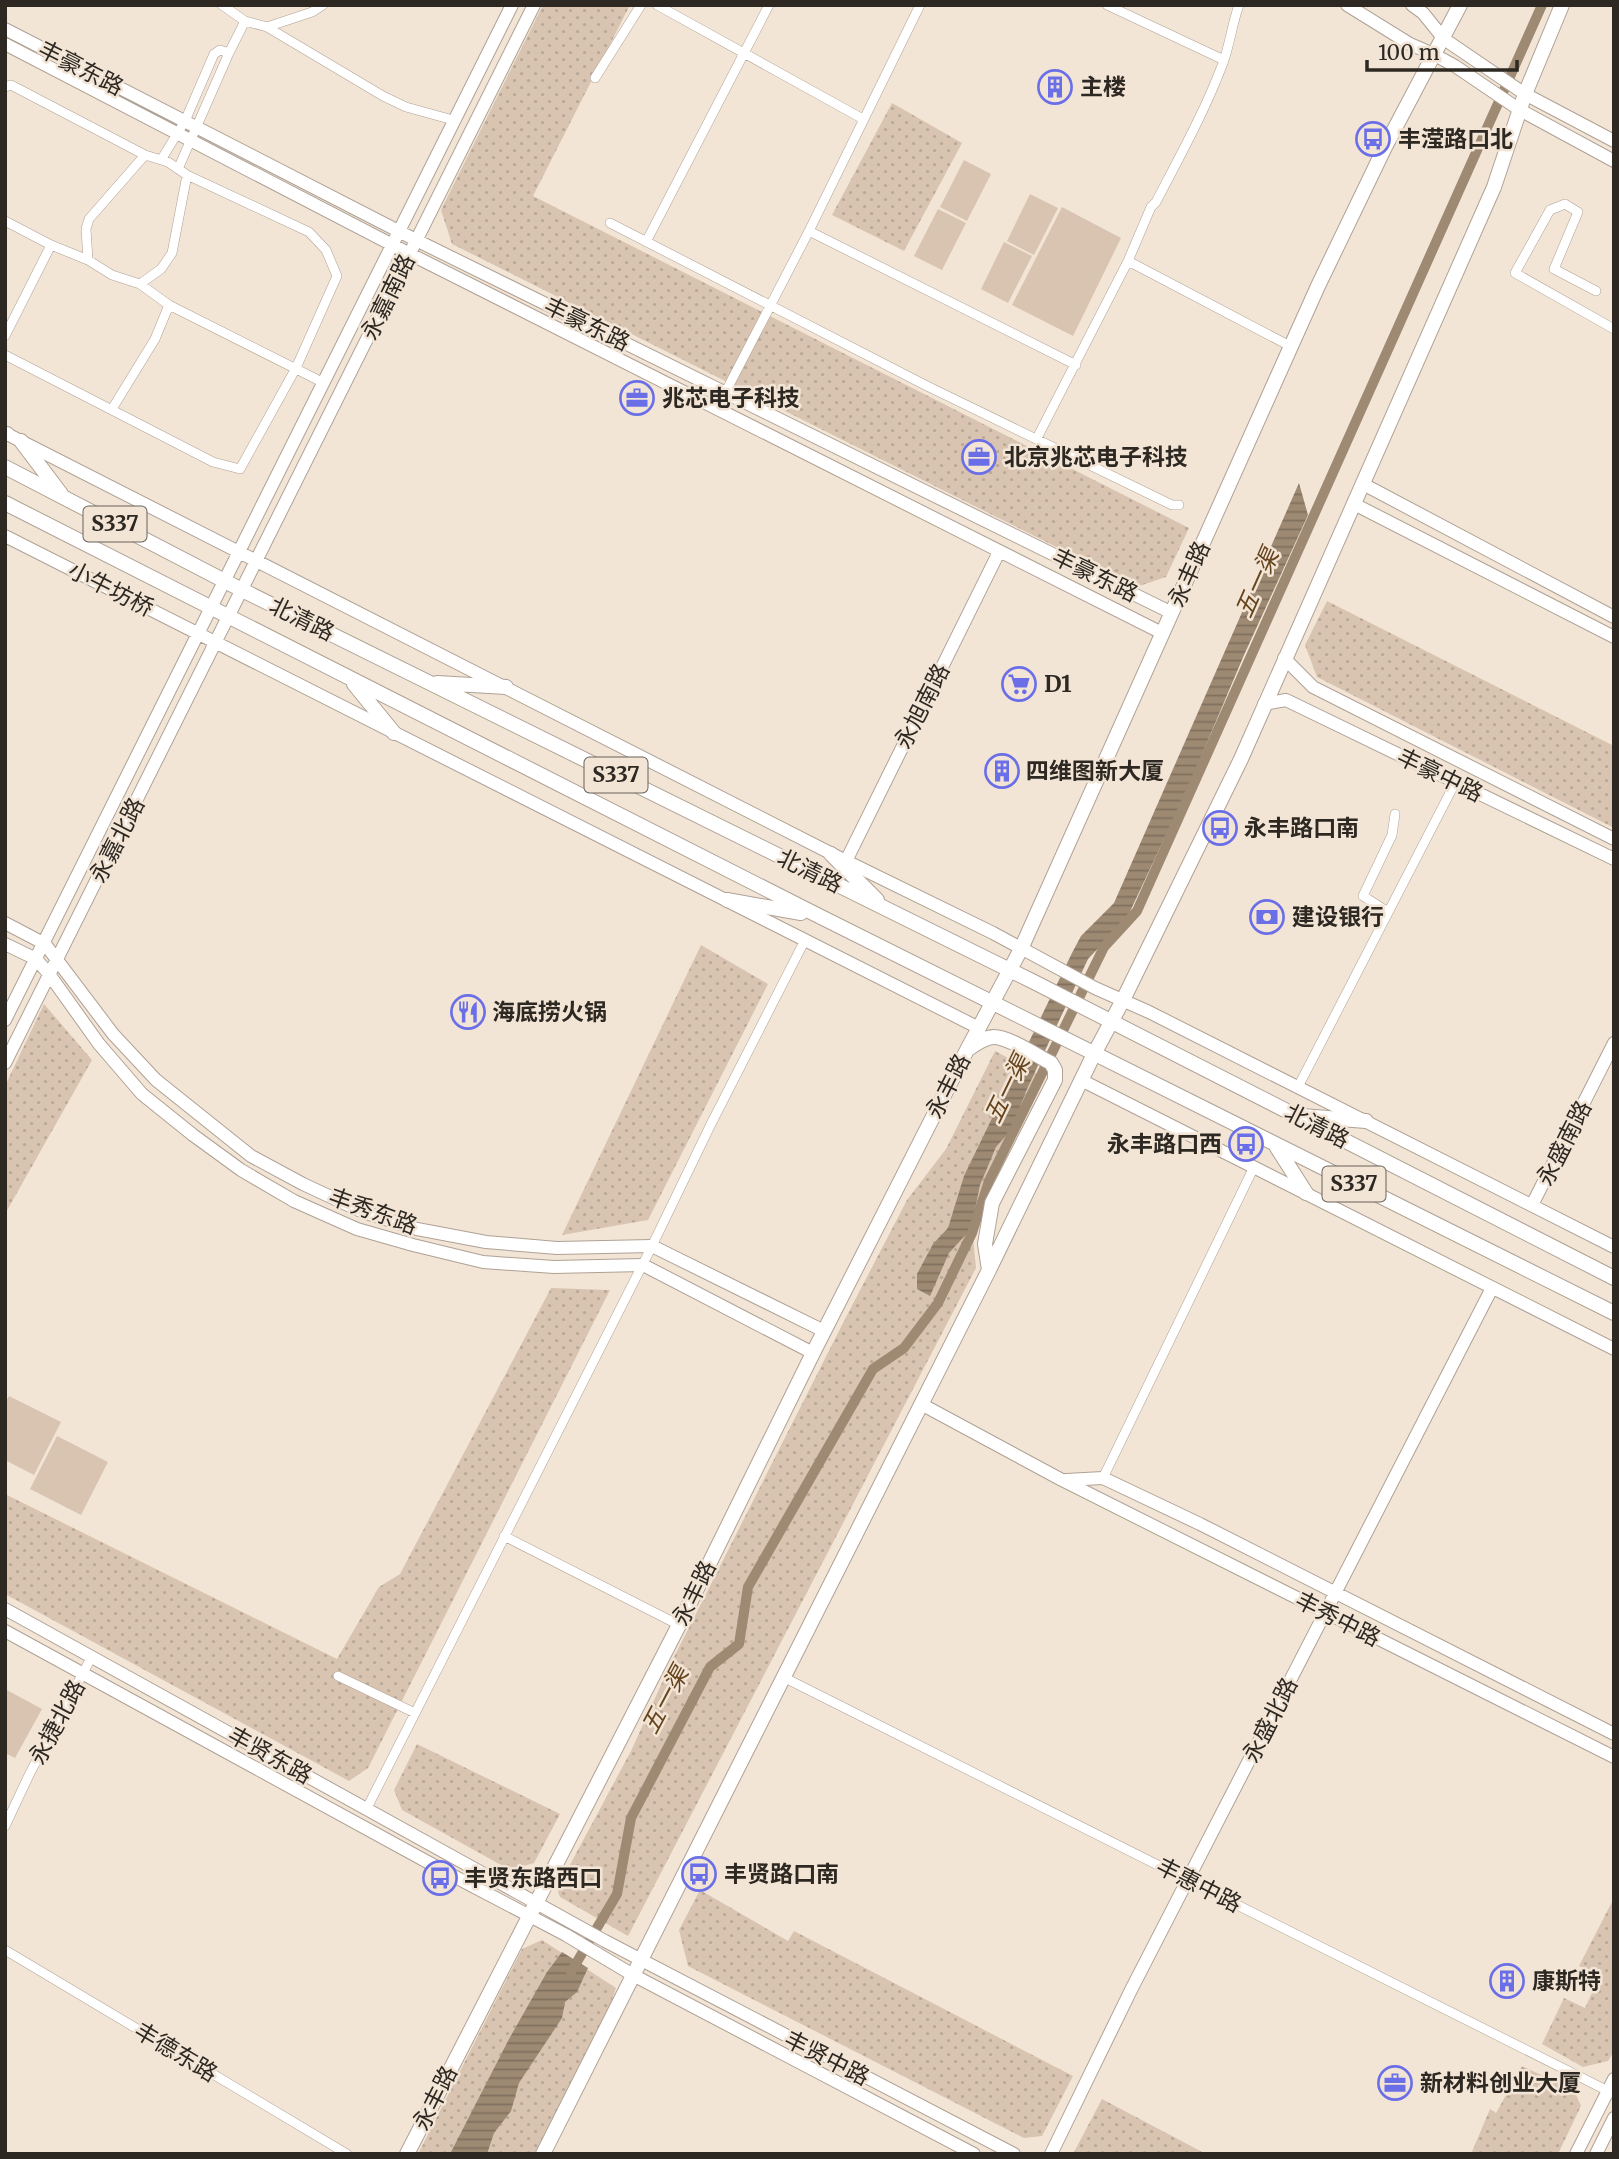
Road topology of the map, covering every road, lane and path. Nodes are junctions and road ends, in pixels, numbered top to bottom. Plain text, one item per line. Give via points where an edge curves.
1 (222, 5) edge
2 (323, 5) edge
3 (512, 5) edge
4 (534, 5) edge
5 (641, 5) edge
6 (657, 5) edge
7 (769, 5) edge
8 (920, 5) edge
9 (1107, 5) edge
10 (1239, 5) edge
11 (1347, 5) edge
12 (1412, 5) edge
13 (1460, 5) edge
14 (1562, 5) edge
15 (246, 21) junction
16 (267, 27) junction
17 (5, 29) edge
18 (1444, 39) junction
19 (5, 44) edge
20 (745, 52) junction
21 (229, 53) junction
22 (1433, 54) junction
23 (1224, 60) junction
24 (596, 78) dead end
25 (5, 87) edge
26 (1525, 94) junction
27 (1520, 110) junction
28 (863, 119) junction
29 (453, 120) junction
30 (187, 130) junction
31 (1614, 141) edge
32 (145, 155) junction
33 (161, 160) junction
34 (1614, 161) edge
35 (178, 169) junction
36 (187, 174) junction
37 (5, 221) edge
38 (610, 223) dead end
39 (398, 231) junction
40 (809, 231) junction
41 (416, 240) junction
42 (646, 242) junction
43 (392, 244) junction
44 (51, 245) junction
45 (410, 254) junction
46 (88, 260) junction
47 (1128, 261) junction
48 (140, 284) junction
49 (1596, 291) dead end
50 (169, 305) junction
51 (770, 306) junction
52 (1614, 328) edge
53 (5, 336) edge
54 (1290, 346) junction
55 (5, 355) edge
56 (1076, 365) junction
57 (296, 368) junction
58 (322, 382) junction
59 (725, 393) junction
60 (111, 409) junction
61 (6, 434) edge
62 (1037, 439) junction
63 (21, 441) junction
64 (5, 467) edge
65 (1363, 484) junction
66 (64, 498) junction
67 (5, 503) edge
68 (1354, 504) junction
69 (1179, 505) dead end
70 (5, 536) edge
71 (239, 552) junction
72 (999, 552) junction
73 (257, 561) junction
74 (224, 581) junction
75 (242, 590) junction
76 (211, 607) junction
77 (1172, 613) junction
78 (230, 617) junction
79 (1614, 617) edge
80 (199, 633) junction
81 (1163, 633) junction
82 (1614, 637) edge
83 (217, 643) junction
84 (1284, 658) junction
85 (349, 678) junction
86 (428, 682) junction
87 (506, 687) junction
88 (1264, 704) junction
89 (394, 733) junction
90 (1455, 783) junction
91 (1395, 814) dead end
92 (1614, 838) edge
93 (831, 854) junction
94 (1614, 859) edge
95 (846, 861) junction
96 (727, 900) junction
97 (886, 908) junction
98 (1388, 912) junction
99 (817, 915) junction
100 (5, 923) edge
101 (805, 940) junction
102 (5, 944) edge
103 (45, 944) junction
104 (1021, 949) junction
105 (57, 958) junction
106 (36, 960) junction
107 (1009, 970) junction
108 (49, 974) junction
109 (1123, 1000) junction
110 (993, 1004) junction
111 (5, 1020) edge
112 (1111, 1021) junction
113 (979, 1028) junction
114 (1614, 1043) edge
115 (967, 1049) junction
116 (1094, 1054) junction
117 (5, 1063) edge
118 (1081, 1080) junction
119 (1297, 1087) junction
120 (1295, 1115) junction
121 (1366, 1121) junction
122 (1276, 1144) junction
123 (1254, 1167) junction
124 (1306, 1193) junction
125 (1532, 1205) junction
126 (652, 1246) junction
127 (1614, 1247) edge
128 (643, 1265) junction
129 (989, 1270) junction
130 (1614, 1278) edge
131 (1492, 1287) junction
132 (1614, 1313) edge
133 (824, 1331) junction
134 (1614, 1349) edge
135 (813, 1353) junction
136 (921, 1404) junction
137 (1103, 1478) junction
138 (1062, 1480) junction
139 (504, 1536) junction
140 (1334, 1594) junction
141 (5, 1609) edge
142 (1325, 1612) junction
143 (679, 1625) junction
144 (5, 1630) edge
145 (92, 1656) junction
146 (83, 1673) junction
147 (338, 1675) dead end
148 (783, 1677) junction
149 (415, 1713) junction
150 (1614, 1734) edge
151 (1614, 1758) edge
152 (367, 1808) junction
153 (5, 1826) edge
154 (1188, 1879) junction
155 (532, 1908) junction
156 (601, 1947) junction
157 (5, 1950) edge
158 (641, 1960) junction
159 (634, 1975) junction
160 (1612, 2088) edge
161 (1614, 2118) edge
162 (347, 2154) edge
163 (407, 2154) edge
164 (542, 2154) edge
165 (974, 2154) edge
166 (1014, 2154) edge
167 (1051, 2154) edge
168 (1576, 2154) edge
169 (1596, 2154) edge

1 - 15 street
2 - 16 street
3 - 29 street, 永嘉南路
4 - 41 street, 永嘉南路
5 - 24 street
6 - 20 street
7 - 20 street
8 - 28 street
9 - 23 street
10 - 23 street
11 - 22 street
12 - 18 street
13 - 18 main road, 永丰路
14 - 26 main road
15 - 16 street
15 - 21 street
16 - 29 street via 406,107
17 - 30 street, 丰豪东路
18 - 22 main road, 永丰路
18 - 26 street
19 - 30 street, 丰豪东路
20 - 28 street
20 - 42 street
21 - 30 street
21 - 30 street via 220,50 214,54
22 - 27 street
22 - 54 main road, 永丰路
23 - 47 street
25 - 32 street via 11,85
26 - 27 main road
26 - 31 street
27 - 34 street
27 - 65 main road via 1494,187
28 - 40 street
29 - 39 street, 永嘉南路
30 - 33 street
30 - 35 street
30 - 39 street, 丰豪东路
30 - 43 street, 丰豪东路
32 - 33 street
32 - 46 street via 89,219
33 - 35 street
35 - 36 street
36 - 48 street via 172,253 161,269
36 - 57 street via 309,232 326,250 337,276
37 - 44 street
38 - 42 street
39 - 41 street, 丰豪东路
39 - 43 street, 永嘉南路
40 - 51 street
40 - 56 street
41 - 45 street, 永嘉南路
41 - 59 street, 丰豪东路
42 - 51 street
43 - 45 street, 丰豪东路
43 - 58 street, 永嘉南路
44 - 46 street
44 - 53 street
45 - 72 street, 丰豪东路
45 - 73 street, 永嘉南路
46 - 48 street via 112,275
47 - 54 street
47 - 56 street
48 - 50 street
49 - 52 street via 1554,269 1578,212 1566,204 1550,210 1515,273
50 - 57 street
50 - 60 street via 155,339
51 - 59 street
51 - 62 street
54 - 77 main road, 永丰路
55 - 60 street
56 - 62 street
57 - 58 street
57 - 60 street via 240,469 213,462
58 - 71 street, 永嘉南路
59 - 77 street, 丰豪东路
61 - 63 street, 北清路
62 - 69 street
63 - 66 main road
63 - 71 street, 北清路
64 - 66 main road, 北清路 / S337
65 - 68 main road
65 - 79 street
66 - 74 main road, 北清路 / S337
67 - 76 main road, 北清路 / S337
68 - 82 street
68 - 84 main road
70 - 80 street, 小牛坊桥
71 - 73 street, 北清路
71 - 74 street, 永嘉南路
72 - 81 street, 丰豪东路
72 - 95 street, 永旭南路
73 - 75 street, 永嘉南路
73 - 87 street, 北清路
74 - 75 main road, 北清路 / S337
74 - 76 street, 永嘉南路
75 - 78 street, 永嘉南路
75 - 86 main road, 北清路 / S337
76 - 78 main road, 北清路 / S337
76 - 80 street, 永嘉北路
77 - 81 main road, 永丰路
78 - 83 street, 永嘉北路
78 - 85 main road, 北清路 / S337
80 - 83 street, 小牛坊桥
80 - 103 street, 永嘉北路
81 - 104 main road, 永丰路
83 - 89 street
83 - 105 street, 永嘉北路
84 - 88 main road
84 - 92 street, 丰豪中路 via 1313,687
85 - 89 main road
85 - 99 main road, 北清路 / S337
86 - 87 main road
86 - 97 main road, 北清路 / S337
87 - 93 street, 北清路
88 - 90 street, 丰豪中路 via 1286,700
88 - 109 main road
89 - 96 street
90 - 94 street, 丰豪中路
90 - 98 street
91 - 98 street via 1392,835 1363,896
93 - 95 street, 北清路
93 - 97 main road
95 - 104 street, 北清路
96 - 99 main road
96 - 101 street
97 - 107 main road, 北清路 / S337
98 - 119 street
99 - 110 main road, 北清路 / S337
100 - 103 street, 丰秀东路
101 - 113 street
101 - 126 street
102 - 106 street, 丰秀东路
103 - 105 street, 丰秀东路
103 - 106 street, 永嘉北路
104 - 107 main road, 永丰路
104 - 109 street, 北清路
105 - 108 street, 永嘉北路
105 - 126 street, 丰秀东路 via 113,1034 156,1080 251,1156 303,1184 363,1212 417,1229 486,1242 557,1248
106 - 108 street, 丰秀东路
106 - 111 street, 永嘉北路
107 - 110 main road, 永丰路
107 - 112 main road, 北清路 / S337
108 - 117 street, 永嘉北路
108 - 128 street, 丰秀东路 via 142,1094 241,1170 294,1201 357,1229 483,1262 554,1268
109 - 112 main road
109 - 119 street, 北清路
110 - 113 main road, 永丰路
110 - 116 main road, 北清路 / S337
112 - 116 main road
112 - 120 main road, 北清路 / S337
113 - 115 main road, 永丰路
114 - 125 street, 永盛南路
115 - 129 main road via 994,1037 1051,1063 1055,1070 1055,1080 992,1203 985,1244
115 - 133 main road, 永丰路
116 - 118 main road
116 - 122 main road, 北清路 / S337
118 - 123 street
118 - 129 main road
119 - 121 street, 北清路
120 - 121 main road
120 - 130 main road, 北清路 / S337
121 - 125 street, 北清路
122 - 124 main road
122 - 132 main road, 北清路 / S337
123 - 124 street
123 - 137 street
124 - 131 street
125 - 127 street, 北清路
126 - 128 street
126 - 133 street, 丰秀东路
128 - 135 street, 丰秀东路
128 - 139 street
129 - 136 main road
131 - 134 street
131 - 140 street, 永盛北路
133 - 135 main road, 永丰路
135 - 143 main road, 永丰路
136 - 138 street, 丰秀中路
136 - 148 main road
137 - 138 street, 丰秀中路
137 - 140 street, 丰秀中路
138 - 142 street, 丰秀中路
139 - 143 street
139 - 149 street
140 - 142 street, 永盛北路
140 - 150 street, 丰秀中路
141 - 145 street, 丰贤东路
142 - 151 street, 丰秀中路
142 - 154 street, 永盛北路
143 - 155 main road, 永丰路
144 - 146 street, 丰贤东路
145 - 146 street, 永捷北路
145 - 152 street, 丰贤东路
146 - 153 street, 永捷北路
146 - 155 street, 丰贤东路 via 444,1871
147 - 149 street
148 - 154 street, 丰惠中路
148 - 158 main road
149 - 152 street
152 - 155 street, 丰贤东路
154 - 160 street, 丰惠中路
154 - 167 street, 永盛北路
155 - 156 street via 566,1935
155 - 156 street via 571,1922
155 - 163 main road, 永丰路
156 - 158 street, 丰贤中路
156 - 159 street, 丰贤中路
157 - 162 street, 丰德东路
158 - 159 main road
158 - 166 street, 丰贤中路
159 - 164 main road
159 - 165 street, 丰贤中路
160 - 168 street
161 - 169 street

